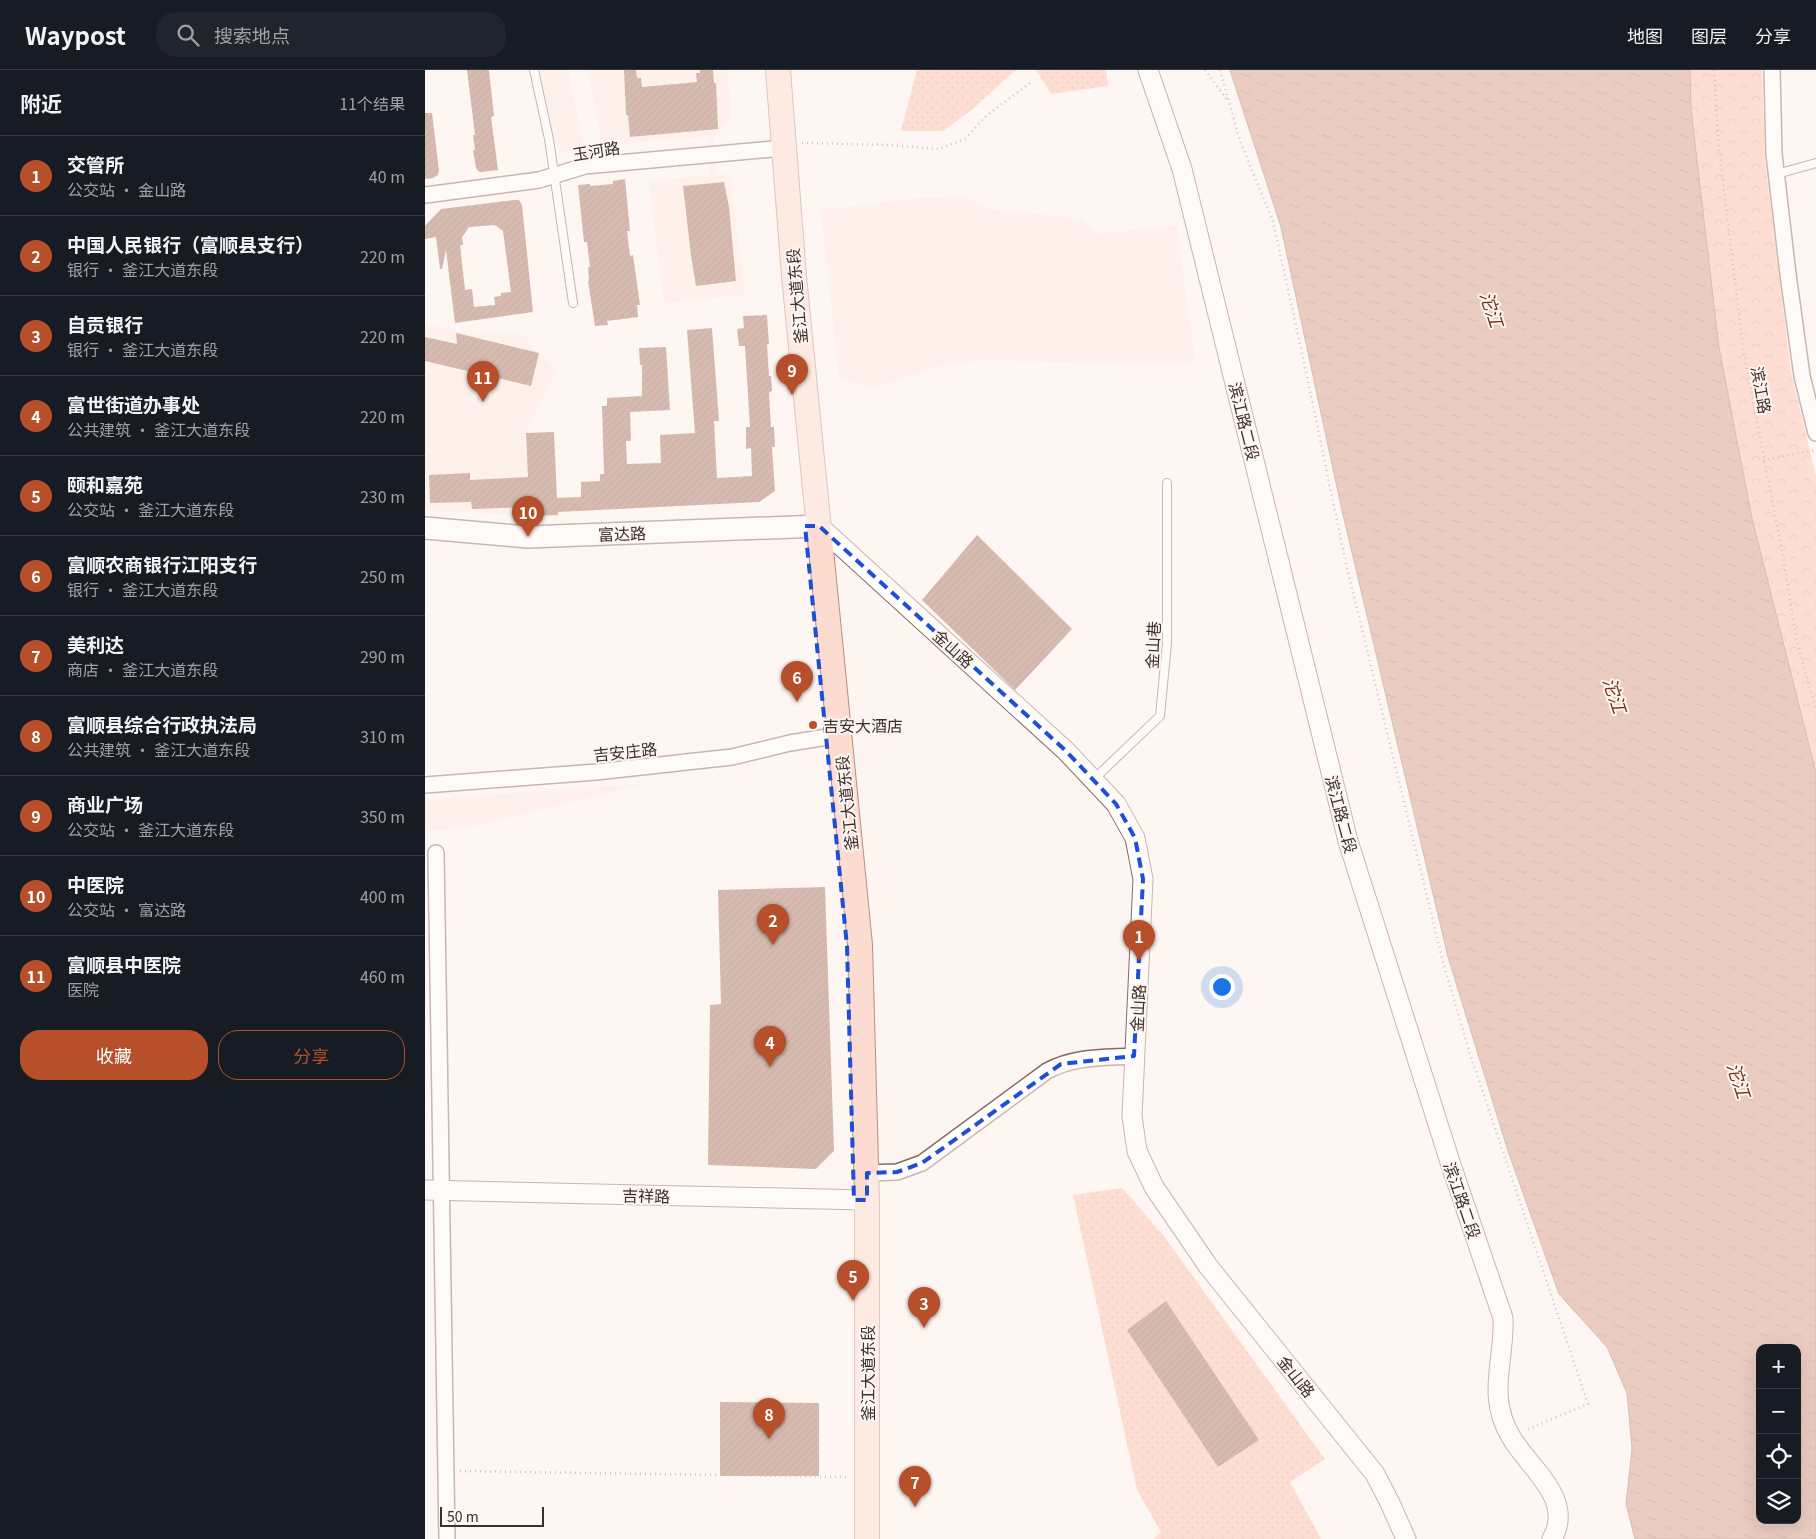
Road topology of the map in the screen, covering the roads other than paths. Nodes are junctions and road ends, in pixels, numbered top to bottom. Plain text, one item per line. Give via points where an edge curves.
1 (534, 70) edge
2 (767, 70) edge
3 (778, 70) edge
4 (1148, 70) edge
5 (1773, 70) edge
6 (778, 146) junction
7 (1816, 163) edge
8 (1777, 174) junction
9 (554, 176) junction
10 (425, 195) edge
11 (573, 303) dead end
12 (1816, 433) edge
13 (1167, 483) dead end
14 (812, 526) junction
15 (425, 528) edge
16 (827, 737) junction
17 (1093, 780) junction
18 (425, 785) edge
19 (436, 854) dead end
20 (1135, 1056) junction
21 (867, 1173) junction
22 (433, 1190) edge
23 (860, 1200) junction
24 (447, 1539) edge
25 (853, 1539) edge
26 (867, 1539) edge
27 (1406, 1539) edge
28 (1552, 1539) edge

1 - 9 lane
2 - 6 main road, 釜江大道东段
3 - 6 main road, 釜江大道东段
4 - 28 street, 滨江路二段 via 1183,169 1348,841 1503,1318 1497,1399 1502,1418 1511,1437 1555,1498 1559,1522
5 - 8 street
6 - 9 street, 玉河路 via 585,166
6 - 14 main road, 釜江大道东段 via 792,395
7 - 8 lane
8 - 12 street via 1802,376
9 - 10 street, 玉河路
9 - 11 lane
13 - 17 lane, 金山巷 via 1167,642 1160,716
14 - 15 main road, 富达路 via 528,537
14 - 16 main road, 釜江大道东段
14 - 17 street, 金山路 via 1066,751
14 - 21 main road, 釜江大道东段 via 860,945
16 - 18 street, 吉安庄路 via 732,757 596,772
16 - 23 main road, 釜江大道东段 via 847,946
17 - 20 street, 金山路 via 1117,804 1135,838 1143,879
19 - 22 street
20 - 21 street via 1061,1064 922,1163 897,1172
20 - 27 street, 金山路 via 1133,1125 1137,1151 1154,1187 1208,1266 1375,1474
21 - 23 main road, 釜江大道东段
22 - 23 street, 吉祥路
22 - 24 street
23 - 25 main road, 釜江大道东段
23 - 26 main road, 釜江大道东段

